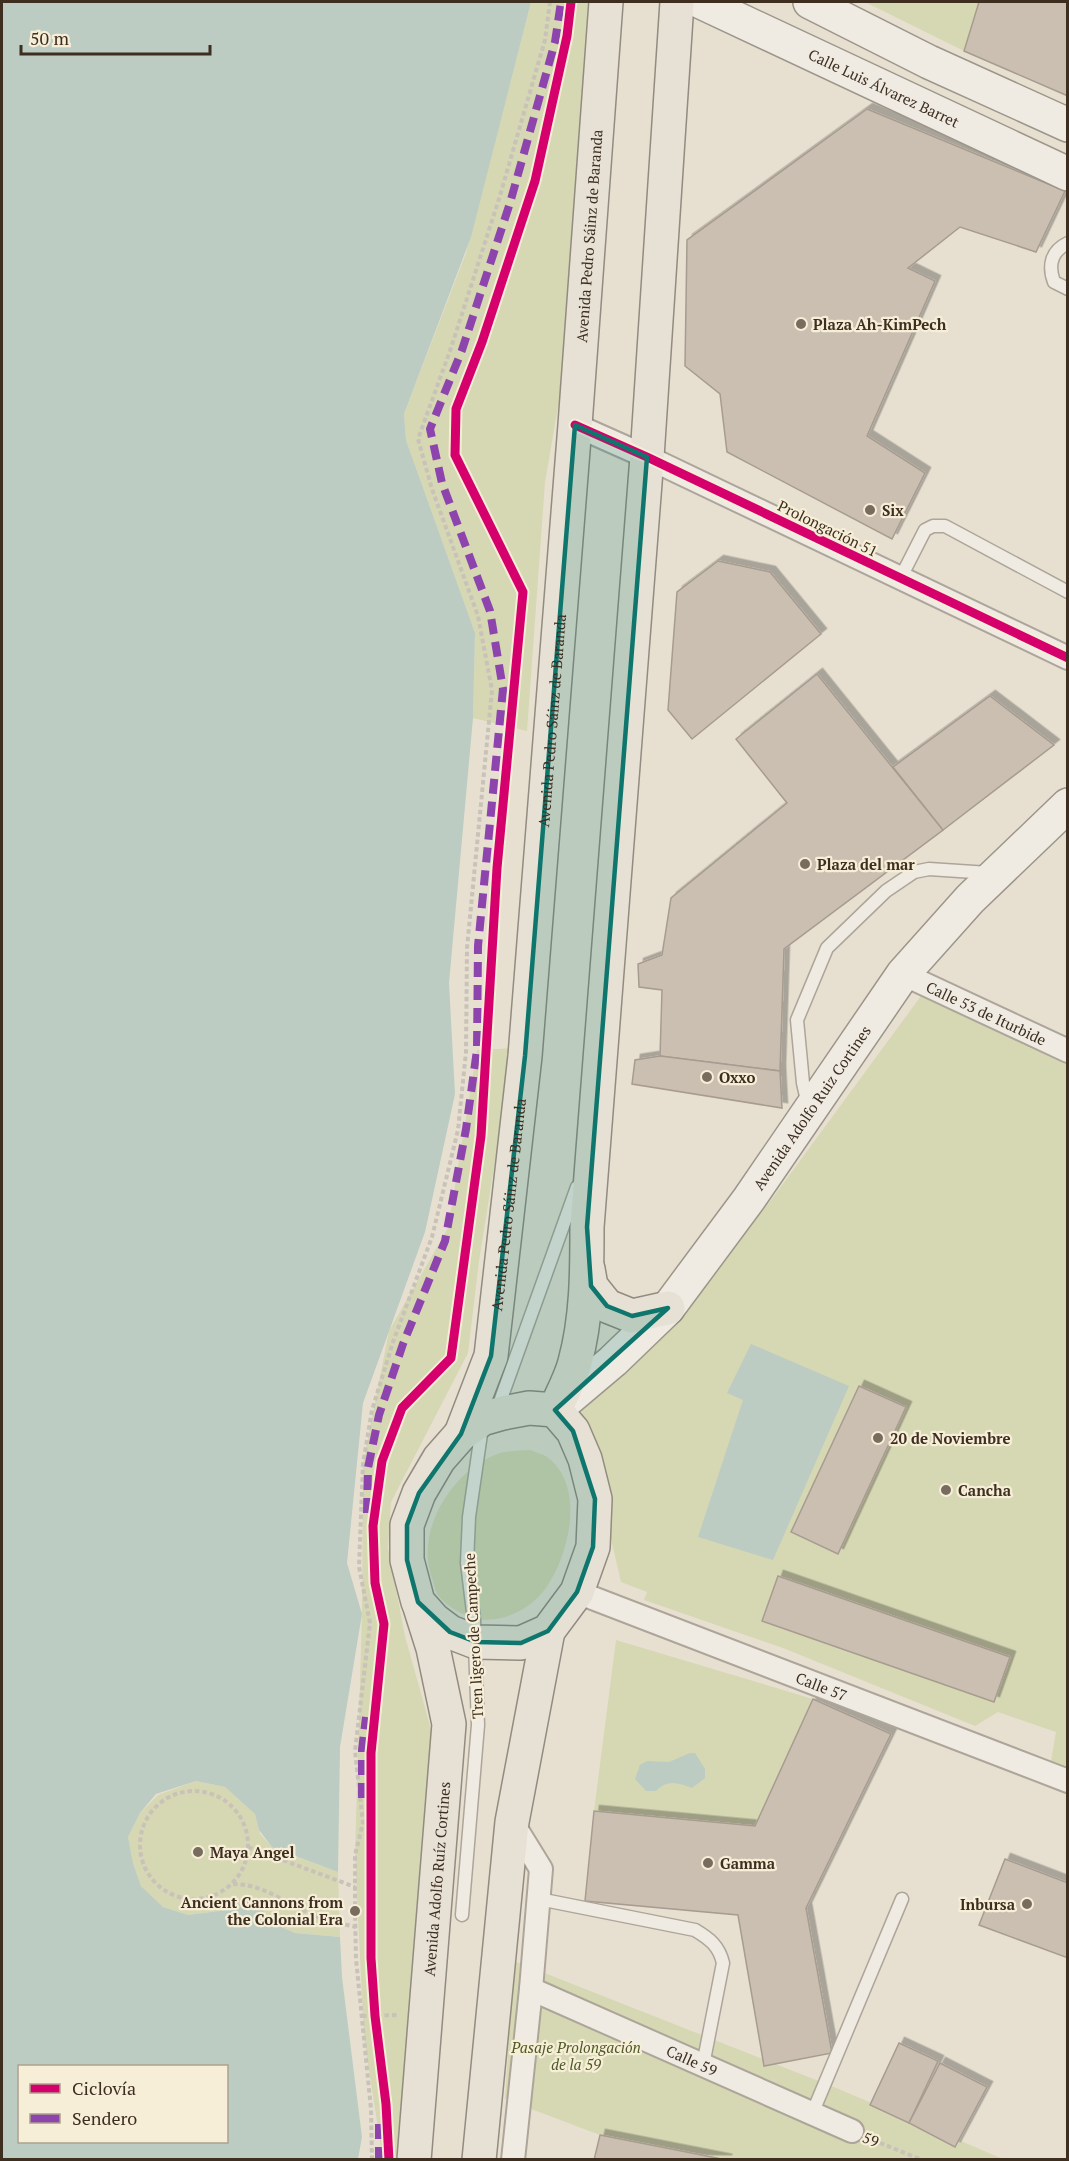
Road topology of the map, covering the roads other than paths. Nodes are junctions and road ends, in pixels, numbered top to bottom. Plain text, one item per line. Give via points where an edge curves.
1 (606, 2) edge
2 (810, 2) edge
3 (687, 4) edge
4 (928, 62) junction
5 (911, 100) junction
6 (1068, 125) edge
7 (1068, 174) edge
8 (1068, 243) edge
9 (1068, 289) edge
10 (575, 425) junction
11 (647, 457) junction
12 (900, 579) junction
13 (1068, 592) edge
14 (1068, 658) edge
15 (1068, 805) edge
16 (996, 873) junction
17 (903, 974) junction
18 (1068, 1051) edge
19 (809, 1112) junction
20 (593, 1142) junction
21 (587, 1258) junction
22 (668, 1308) junction
23 (555, 1410) junction
24 (479, 1423) junction
25 (577, 1592) junction
26 (418, 1602) junction
27 (548, 1631) junction
28 (476, 1642) junction
29 (1068, 1781) edge
30 (512, 1822) junction
31 (539, 1899) junction
32 (902, 1899) dead end
33 (462, 1915) dead end
34 (531, 1989) junction
35 (703, 2065) junction
36 (812, 2114) junction
37 (852, 2132) road end
38 (414, 2160) edge
39 (478, 2160) edge
40 (513, 2160) edge

1 - 10 main road, Avenida Pedro Sáinz de Baranda
2 - 4 main road
3 - 5 main road, Calle Luis Álvarez Barret
3 - 11 main road
4 - 5 main road
4 - 6 main road
5 - 7 main road, Calle Luis Álvarez Barret
8 - 9 lane via 1057,250 1050,270 1054,282
10 - 11 street, Prolongación 51
10 - 24 main road, Avenida Pedro Sáinz de Baranda via 525,1056 491,1356
11 - 12 street, Prolongación 51
11 - 20 main road
12 - 13 lane via 925,530 945,526
12 - 14 street, Prolongación 51
15 - 16 main road, Avenida Adolfo Ruiz Cortines
16 - 17 main road, Avenida Adolfo Ruiz Cortines
16 - 19 lane via 929,869 914,872 886,891 827,948 797,1020
17 - 18 street, Calle 53 de Iturbide
17 - 19 main road, Avenida Adolfo Ruiz Cortines
19 - 22 main road, Avenida Adolfo Ruiz Cortines
20 - 21 main road
20 - 24 lane, Tren ligero de Campeche
21 - 22 main road via 591,1286 607,1306 632,1316
21 - 23 main road via 583,1325 575,1364
22 - 23 main road, Avenida Adolfo Ruiz Cortines
23 - 24 main road via 529,1408
23 - 25 main road via 573,1431 595,1499 593,1546
24 - 26 main road, Avenida Adolfo Ruíz Cortines via 439,1459 419,1493 407,1525 406,1560
24 - 28 lane, Tren ligero de Campeche via 466,1563
25 - 27 main road
25 - 29 street, Calle 57
26 - 28 main road via 450,1632
26 - 38 main road, Avenida Adolfo Ruíz Cortines via 433,1648 449,1724
27 - 28 main road via 520,1643
27 - 30 main road
28 - 33 lane, Tren ligero de Campeche via 478,1725
30 - 31 street via 541,1869
30 - 39 main road
31 - 34 street
31 - 35 lane via 695,1930 710,1939 720,1950 723,1963
32 - 36 lane
34 - 35 street, Calle 59
34 - 40 street
35 - 36 street, Calle 59
36 - 37 street, Calle 59

